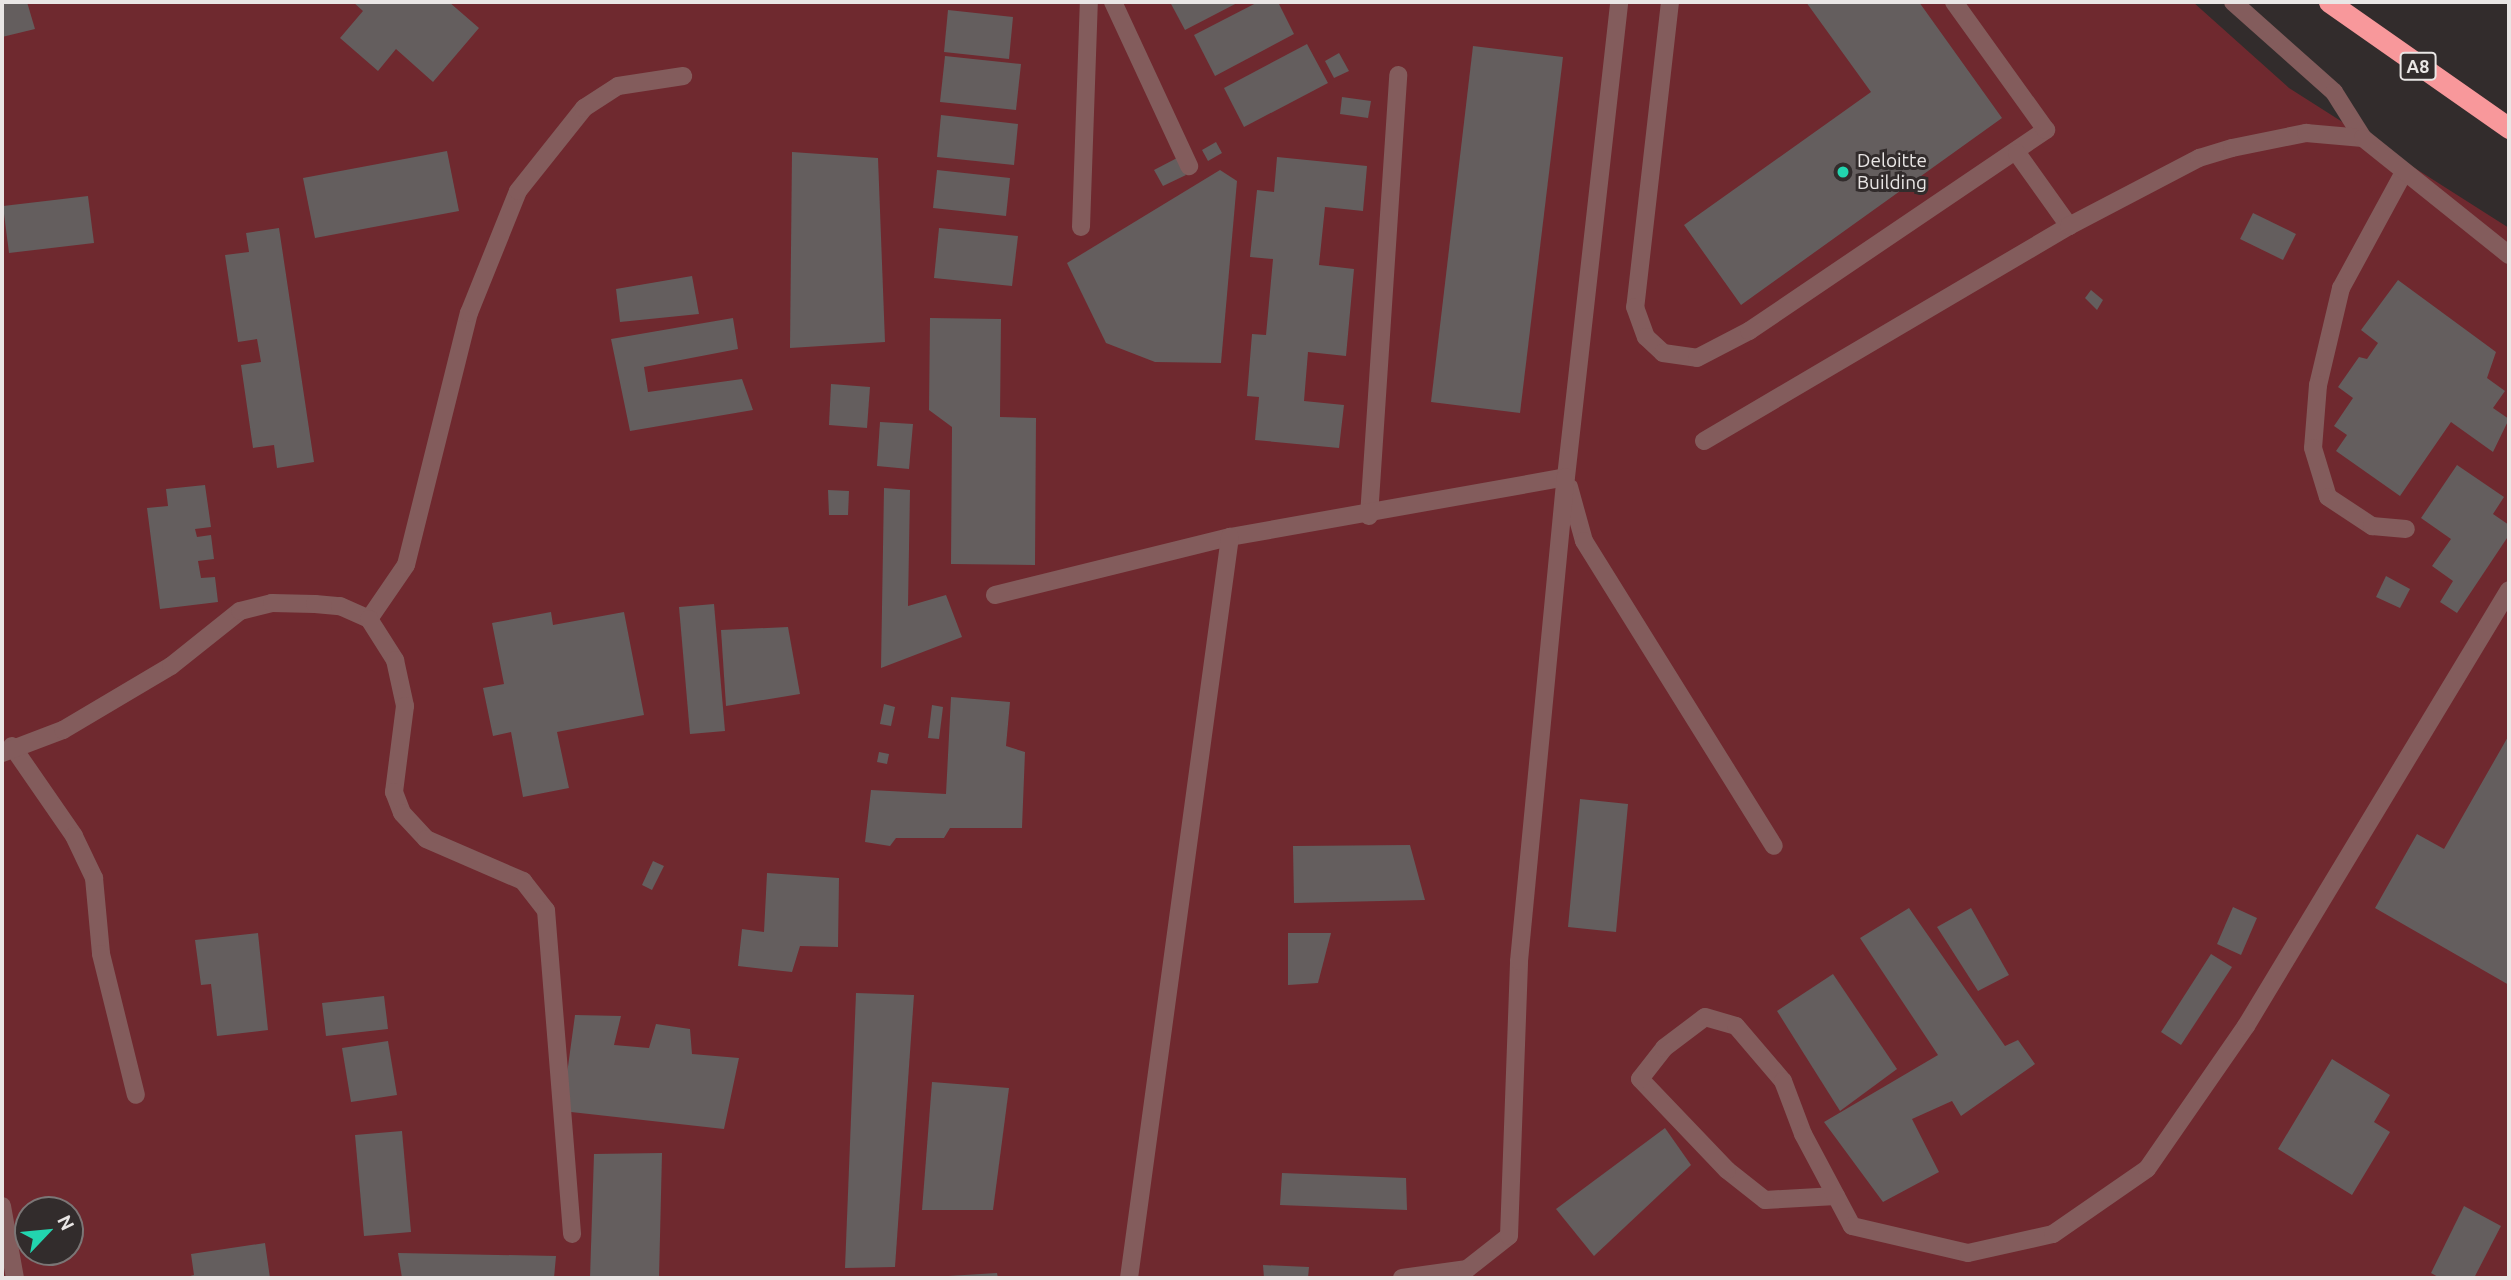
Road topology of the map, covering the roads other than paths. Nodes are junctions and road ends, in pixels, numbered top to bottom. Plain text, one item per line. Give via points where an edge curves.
1 (1089, 2) edge
2 (1113, 2) edge
3 (1619, 2) edge
4 (1670, 2) edge
5 (1954, 2) edge
6 (2233, 2) edge
7 (2329, 2) edge
8 (1398, 75) dead end
9 (683, 76) dead end
10 (2509, 128) edge
11 (2363, 138) junction
12 (2017, 153) junction
13 (1189, 166) dead end
14 (2403, 174) junction
15 (2069, 226) junction
16 (1081, 227) dead end
17 (2509, 255) edge
18 (1704, 441) dead end
19 (1566, 477) junction
20 (1369, 516) junction
21 (2406, 529) dead end
22 (1230, 537) junction
23 (2509, 590) edge
24 (995, 595) dead end
25 (369, 619) junction
26 (7, 749) edge
27 (1774, 846) dead end
28 (136, 1095) dead end
29 (1836, 1196) junction
30 (2, 1206) edge
31 (572, 1234) dead end
32 (15, 1278) edge
33 (1129, 1278) edge
34 (1402, 1278) edge

1 - 16 street
2 - 13 street
3 - 19 street
4 - 12 street via 1635,307 1646,337 1663,353 1697,358 1749,331
5 - 12 street via 2046,130
6 - 11 street via 2334,92
7 - 10 highway, A8
8 - 20 street
9 - 25 street via 618,86 584,108 518,191 469,313 405,565
11 - 14 street
11 - 15 street via 2306,134 2210,155
12 - 15 street
14 - 17 street
14 - 21 street via 2341,288 2318,385 2313,448 2329,497 2372,526
15 - 18 street
19 - 20 street
19 - 27 street via 1584,541
19 - 34 street via 1519,961 1510,1236 1467,1269
20 - 22 street
22 - 24 street
22 - 33 street
23 - 29 street via 2246,1026 2147,1169 2053,1234 1968,1253 1852,1226
25 - 26 street via 340,606 314,604 272,603 240,611 171,666 63,730
25 - 31 street via 395,660 405,706 394,792 401,813 426,839 523,881 546,910
26 - 28 street via 74,836 94,878 101,954
29 - 29 street via 1803,1134 1783,1082 1736,1026 1705,1017 1664,1048 1640,1079 1727,1170 1765,1200
30 - 32 street

